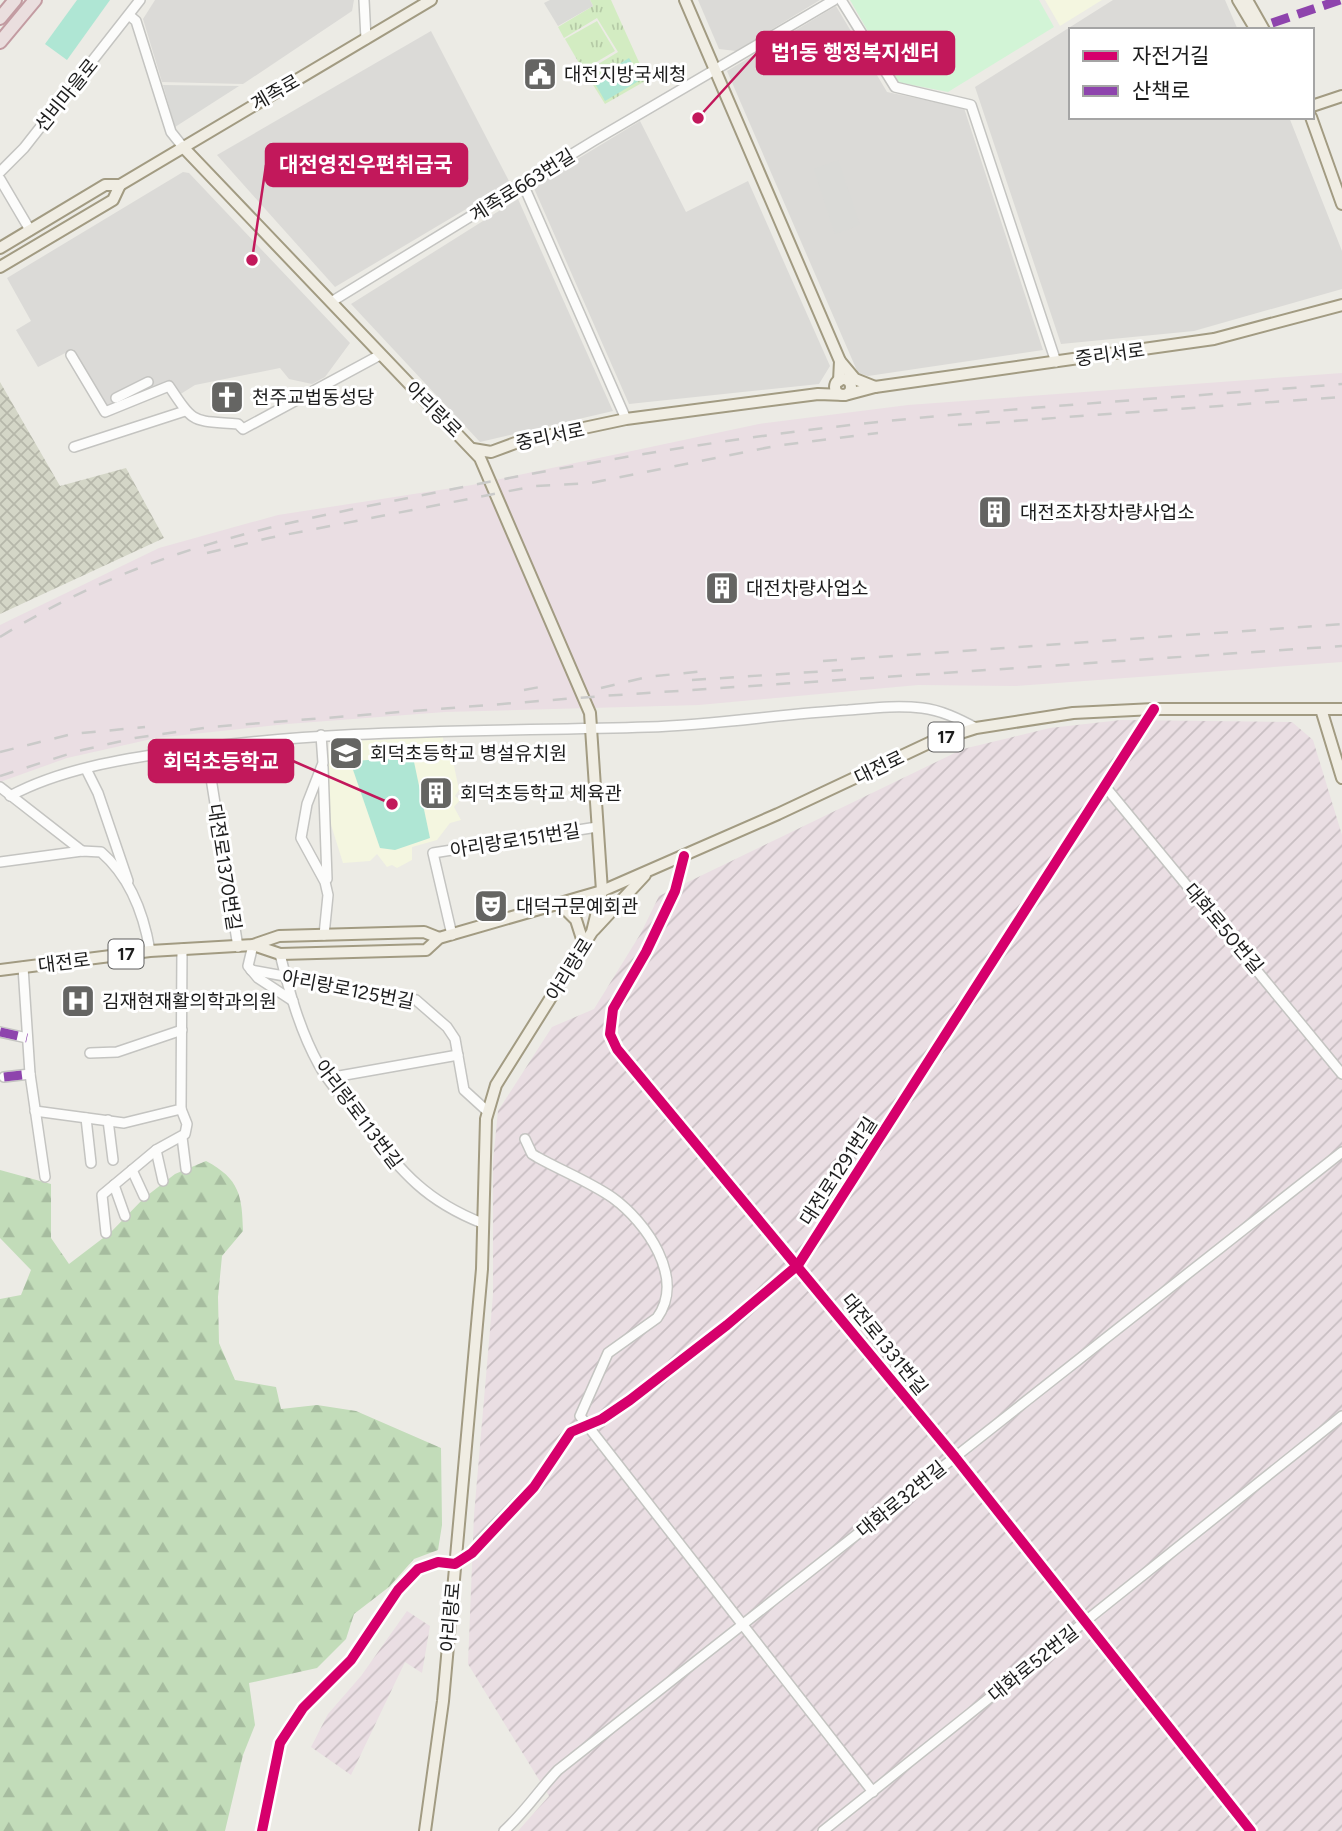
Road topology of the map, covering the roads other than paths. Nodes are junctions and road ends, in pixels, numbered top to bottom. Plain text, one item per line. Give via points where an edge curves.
1 (15, 0) edge
2 (35, 0) edge
3 (140, 0) edge
4 (364, 0) edge
5 (431, 0) edge
6 (684, 0) edge
7 (834, 0) edge
8 (841, 0) edge
9 (1238, 0) edge
10 (1247, 0) edge
11 (130, 16) junction
12 (0, 18) edge
13 (1255, 28) edge
14 (1263, 28) edge
15 (366, 39) junction
16 (0, 42) edge
17 (715, 71) junction
18 (1342, 96) edge
19 (1314, 105) edge
20 (1312, 119) edge
21 (183, 147) junction
22 (0, 172) edge
23 (0, 179) edge
24 (523, 184) junction
25 (120, 185) junction
26 (1342, 204) edge
27 (30, 230) junction
28 (0, 248) edge
29 (0, 267) edge
30 (331, 302) junction
31 (1342, 305) edge
32 (71, 355) dead end
33 (380, 355) junction
34 (1056, 362) junction
35 (841, 365) junction
36 (148, 383) dead end
37 (843, 383) junction
38 (871, 386) junction
39 (821, 393) junction
40 (845, 395) junction
41 (116, 398) dead end
42 (185, 411) junction
43 (626, 419) junction
44 (74, 447) dead end
45 (473, 449) junction
46 (491, 452) junction
47 (485, 470) junction
48 (1154, 709) junction
49 (1321, 709) junction
50 (1342, 709) edge
51 (590, 728) junction
52 (976, 728) junction
53 (321, 735) junction
54 (1342, 746) edge
55 (206, 747) junction
56 (1337, 762) junction
57 (323, 763) junction
58 (86, 769) junction
59 (1342, 778) edge
60 (1104, 785) junction
61 (0, 787) edge
62 (10, 796) junction
63 (597, 827) junction
64 (82, 851) junction
65 (684, 856) junction
66 (0, 862) edge
67 (647, 872) junction
68 (128, 886) junction
69 (602, 891) junction
70 (328, 895) junction
71 (559, 903) junction
72 (592, 932) junction
73 (324, 935) junction
74 (452, 935) junction
75 (439, 938) junction
76 (253, 945) junction
77 (584, 945) junction
78 (238, 947) junction
79 (182, 949) junction
80 (150, 951) junction
81 (280, 954) junction
82 (23, 967) junction
83 (0, 970) edge
84 (251, 970) junction
85 (285, 976) junction
86 (293, 1001) junction
87 (181, 1030) junction
88 (0, 1032) edge
89 (27, 1038) junction
90 (90, 1053) dead end
91 (458, 1055) junction
92 (30, 1074) junction
93 (1342, 1074) edge
94 (4, 1077) dead end
95 (327, 1078) junction
96 (181, 1109) junction
97 (35, 1111) junction
98 (488, 1111) junction
99 (86, 1118) junction
100 (108, 1121) junction
101 (182, 1137) junction
102 (525, 1139) dead end
103 (156, 1150) junction
104 (1342, 1152) edge
105 (113, 1160) dead end
106 (91, 1163) dead end
107 (186, 1169) dead end
108 (132, 1170) junction
109 (45, 1177) dead end
110 (163, 1181) dead end
111 (114, 1185) junction
112 (145, 1196) dead end
113 (125, 1216) dead end
114 (482, 1223) junction
115 (106, 1233) dead end
116 (798, 1265) junction
117 (1342, 1416) edge
118 (588, 1426) junction
119 (955, 1457) junction
120 (455, 1564) junction
121 (1085, 1622) junction
122 (745, 1625) junction
123 (873, 1791) junction
124 (262, 1831) edge
125 (425, 1831) edge
126 (505, 1831) edge
127 (823, 1831) edge
128 (1251, 1831) edge

1 - 12 highway
2 - 16 highway
3 - 11 street, 선비마을로
4 - 15 street
5 - 15 main road, 계족로
6 - 17 main road
7 - 17 street, 계족로663번길
8 - 34 street via 895,87 971,104
9 - 13 main road
10 - 14 main road
11 - 21 street via 136,21 171,132
11 - 22 street, 선비마을로
15 - 21 main road, 계족로
17 - 24 street, 계족로663번길
17 - 35 main road
18 - 19 main road
20 - 26 main road
21 - 25 main road, 계족로
21 - 30 main road, 아리랑로
23 - 27 street
24 - 30 street, 계족로663번길
24 - 43 street
25 - 27 main road, 계족로 via 105,185
25 - 29 main road, 계족로 via 113,200
27 - 28 main road, 계족로
30 - 33 main road, 아리랑로
31 - 34 main road, 중리서로 via 1214,338
32 - 42 street via 105,412 169,386
33 - 42 street via 243,429 238,424 200,421
33 - 45 main road, 아리랑로
34 - 38 main road, 중리서로
35 - 37 main road
35 - 38 main road
35 - 39 main road
36 - 41 street
37 - 38 main road
37 - 39 main road
37 - 40 main road via 838,393
38 - 40 main road
39 - 40 main road
39 - 43 main road, 중리서로
42 - 44 street
43 - 46 main road, 중리서로
45 - 46 main road, 중리서로
45 - 47 main road, 아리랑로
46 - 47 main road, 중리서로
47 - 51 main road, 아리랑로 via 585,702
48 - 49 main road, 대전로 / 17
48 - 52 main road, 대전로 / 17 via 1073,713
48 - 60 street, 대전로1291번길
49 - 50 main road, 대전로 / 17
49 - 56 main road
51 - 52 street via 892,707 951,715
51 - 53 street
51 - 63 main road, 아리랑로
52 - 65 main road, 대전로 / 17 via 929,743
53 - 55 street
53 - 57 street
54 - 56 main road
55 - 58 street
55 - 78 street, 대전로1370번길
56 - 59 main road
57 - 70 street
57 - 70 street via 307,804 301,838 319,867
58 - 62 street
58 - 68 street via 128,873
60 - 93 street, 대화로50번길
60 - 116 street, 대전로1291번길
61 - 62 street
62 - 64 street
63 - 69 main road, 아리랑로
63 - 74 street, 아리랑로151번길 via 433,853
64 - 66 street
64 - 68 street via 102,852
65 - 67 main road, 대전로 / 17
65 - 116 street, 대전로1331번길 via 675,891 613,1009 610,1034 617,1049
67 - 69 main road, 대전로 / 17
67 - 72 main road
68 - 80 street
69 - 71 main road, 대전로 / 17
69 - 72 main road, 아리랑로
70 - 73 street
71 - 74 main road, 대전로 / 17
71 - 77 main road via 576,920
72 - 77 main road, 아리랑로
73 - 75 main road, 대전로 / 17 via 424,932
73 - 76 main road, 대전로 / 17 via 279,936
74 - 75 main road, 대전로 / 17
75 - 81 main road, 대전로 / 17 via 426,950
76 - 78 main road, 대전로 / 17
76 - 81 main road, 대전로 / 17
76 - 84 street via 248,961
77 - 98 main road, 아리랑로 via 496,1085
78 - 79 main road, 대전로 / 17
79 - 80 main road, 대전로 / 17
79 - 87 street
80 - 82 main road, 대전로 / 17
81 - 85 street, 아리랑로113번길
82 - 83 main road, 대전로 / 17
82 - 89 street
84 - 85 street, 아리랑로125번길
84 - 86 street
85 - 86 street, 아리랑로113번길
85 - 91 street, 아리랑로125번길 via 416,1000 447,1027
86 - 95 street, 아리랑로113번길
87 - 90 street via 117,1052
87 - 96 street
88 - 89 street
89 - 92 street
91 - 95 street
91 - 98 street, 아리랑로125번길 via 464,1090
92 - 94 street
92 - 97 street
95 - 114 street, 아리랑로113번길 via 421,1191
96 - 100 street via 124,1123
96 - 101 street via 187,1124
97 - 99 street
97 - 109 street
98 - 114 main road, 아리랑로
99 - 100 street
99 - 106 street
100 - 105 street
101 - 103 street
101 - 107 street
102 - 118 street via 532,1154 614,1199 654,1242 662,1261 663,1310 608,1353 580,1416
103 - 108 street
103 - 110 street
104 - 119 street, 대화로32번길
108 - 111 street
108 - 112 street
111 - 113 street
111 - 115 street via 102,1195
114 - 120 main road, 아리랑로 via 482,1269
116 - 118 street, 대전로1291번길 via 641,1392
116 - 119 street, 대전로1331번길
117 - 121 street, 대화로52번길
118 - 120 street, 대전로1291번길 via 571,1432 534,1488 497,1529
118 - 122 street
119 - 121 street, 대전로1331번길
119 - 122 street, 대화로32번길
120 - 124 street via 438,1562 418,1569 398,1590 351,1660 303,1708 280,1743
120 - 125 main road, 아리랑로
121 - 123 street, 대화로52번길
121 - 128 street, 대전로1331번길
122 - 123 street
122 - 126 street, 대화로32번길 via 558,1770
123 - 127 street, 대화로52번길

